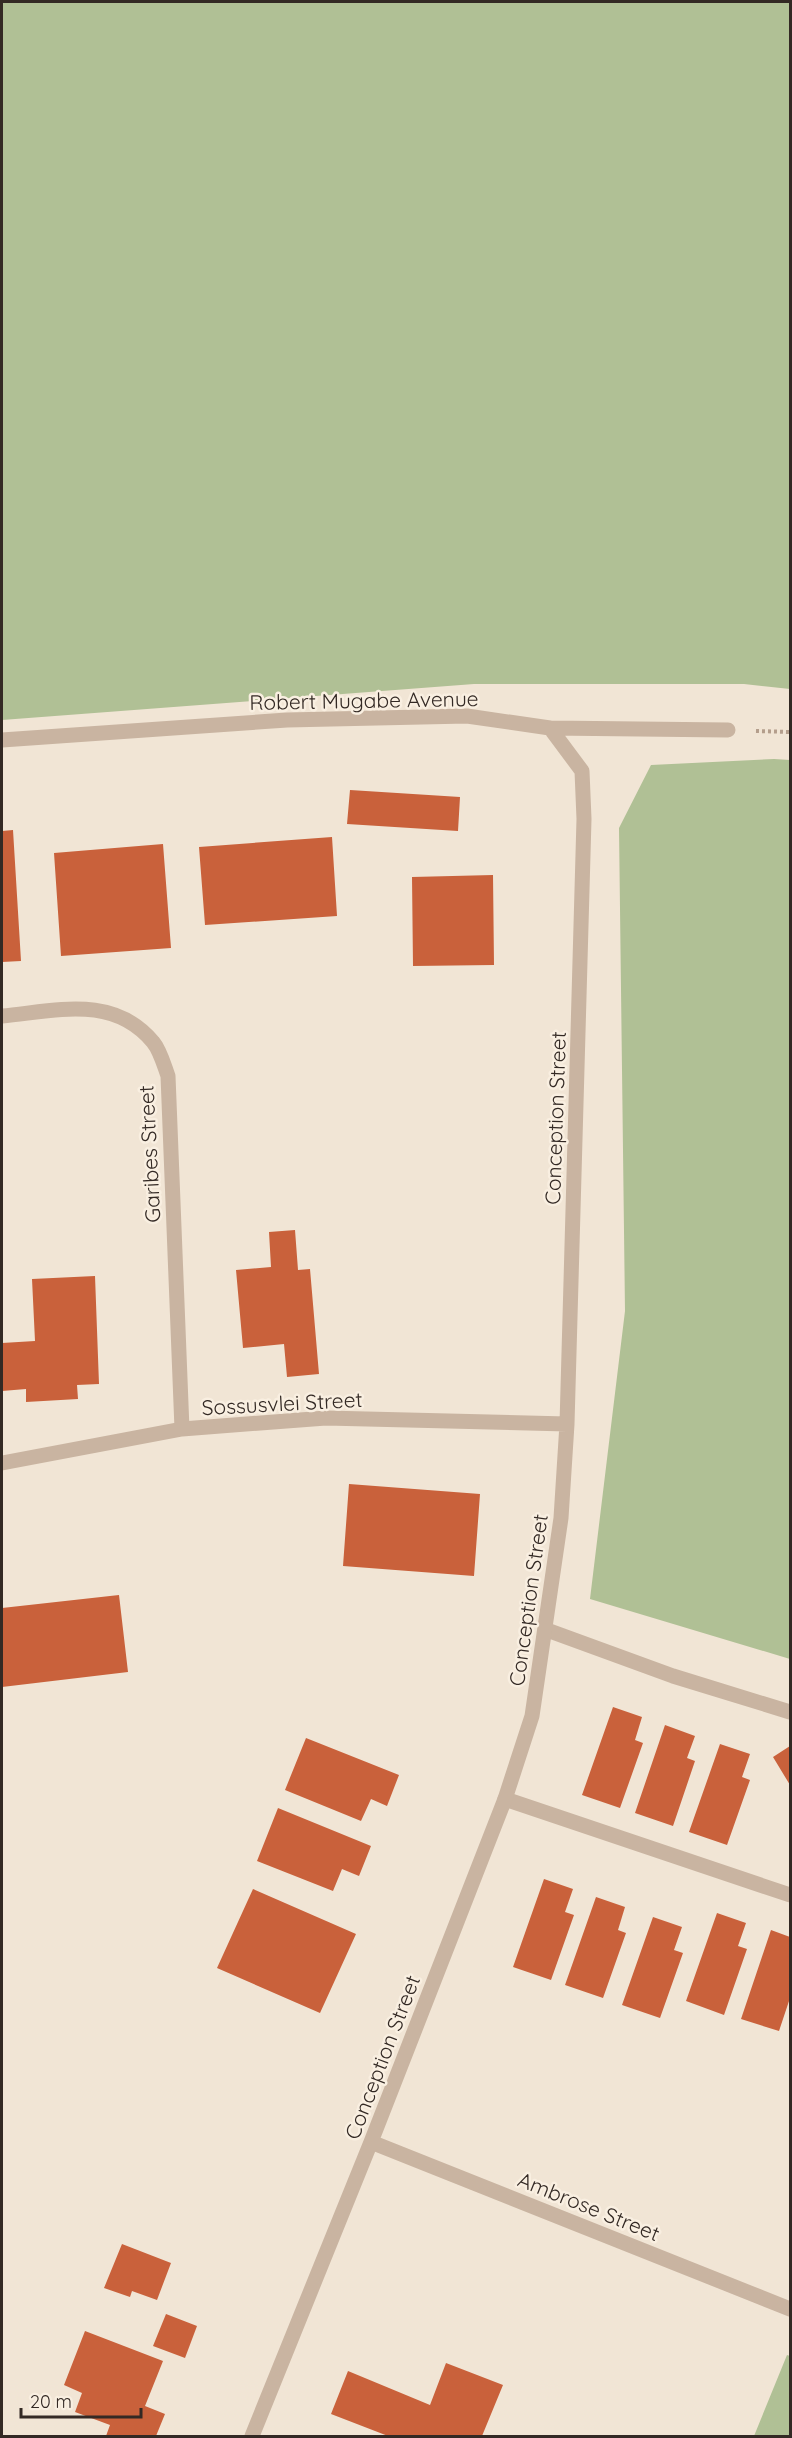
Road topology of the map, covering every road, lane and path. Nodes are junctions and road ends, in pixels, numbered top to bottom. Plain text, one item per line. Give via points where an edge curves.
1 (549, 728) junction
2 (728, 730) joint
3 (790, 732) edge
4 (2, 741) edge
5 (2, 1016) edge
6 (567, 1424) junction
7 (182, 1429) junction
8 (2, 1463) edge
9 (547, 1630) junction
10 (790, 1712) edge
11 (505, 1799) junction
12 (790, 1896) edge
13 (371, 2142) junction
14 (790, 2309) edge
15 (252, 2436) edge

1 - 2 street, Robert Mugabe Avenue
1 - 4 street, Robert Mugabe Avenue via 466,716 287,720
1 - 6 street, Conception Street via 582,771 584,819
2 - 3 path
5 - 7 street, Garibes Street via 93,1008 127,1018 154,1043 168,1076
6 - 7 street, Sossusvlei Street via 326,1418
6 - 9 street, Conception Street via 561,1518
7 - 8 street, Sossusvlei Street
9 - 10 street via 673,1676
9 - 11 street, Conception Street via 532,1716
11 - 12 street
11 - 13 street, Conception Street
13 - 14 street, Ambrose Street
13 - 15 street, Conception Street

